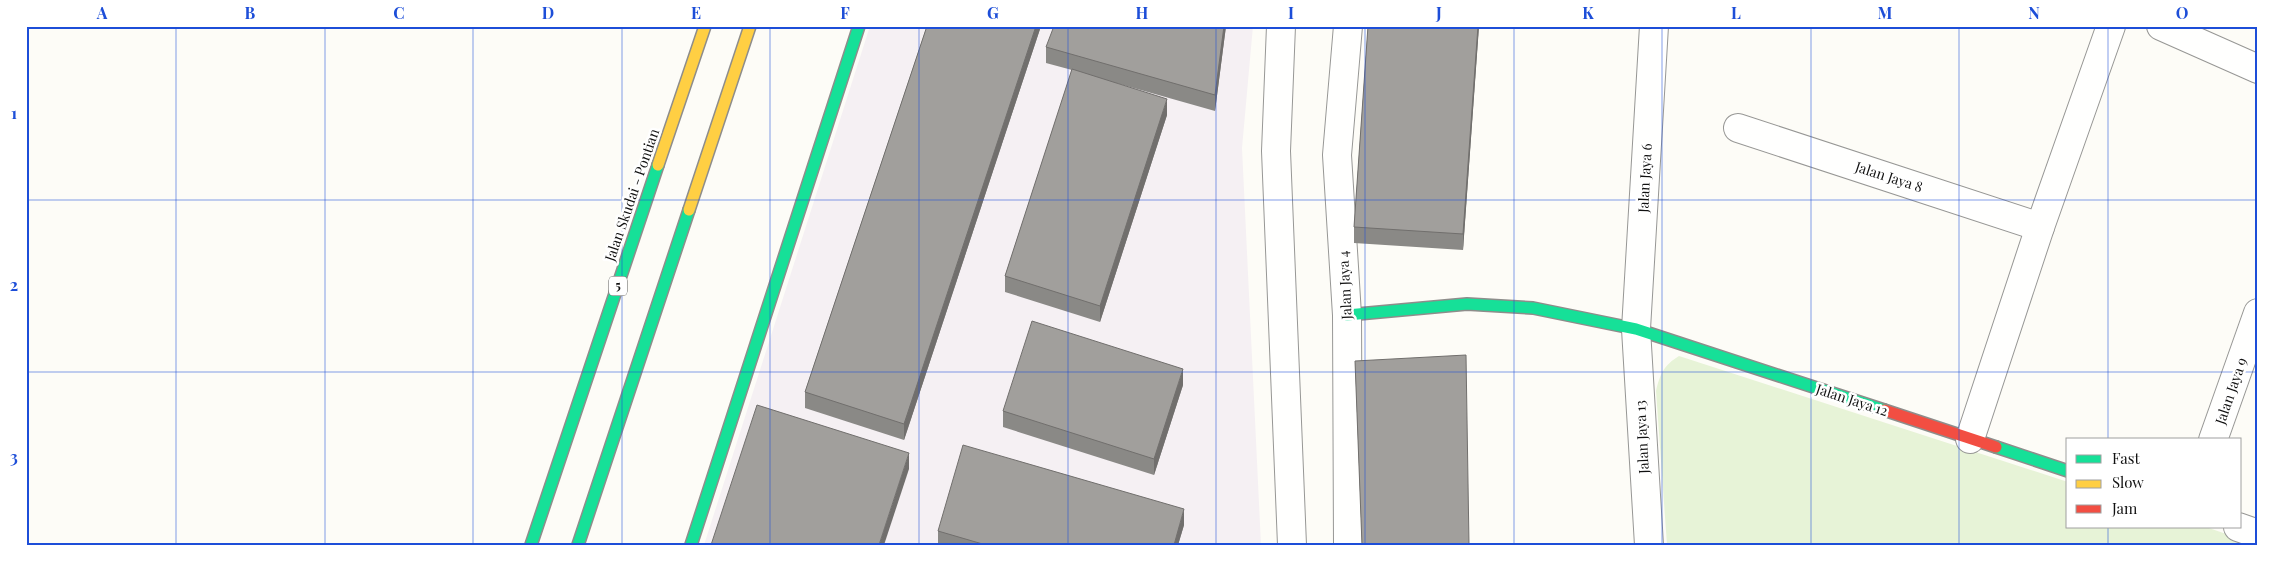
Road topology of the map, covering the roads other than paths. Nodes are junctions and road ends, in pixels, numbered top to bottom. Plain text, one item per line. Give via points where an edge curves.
1 (705, 26) edge
2 (750, 26) edge
3 (859, 26) edge
4 (1281, 26) edge
5 (1348, 26) edge
6 (1654, 26) edge
7 (2111, 26) edge
8 (2161, 26) edge
9 (2258, 69) edge
10 (1738, 128) dead end
11 (2040, 227) junction
12 (2258, 314) edge
13 (1347, 315) junction
14 (1636, 329) junction
15 (2214, 438) edge
16 (1970, 439) junction
17 (2066, 470) edge
18 (2241, 528) edge
19 (2258, 534) edge
20 (531, 545) edge
21 (578, 545) edge
22 (691, 545) edge
23 (1292, 545) edge
24 (1348, 545) edge
25 (1649, 545) edge

1 - 20 main road, Jalan Skudai - Pontian / 5
2 - 21 main road
3 - 22 main road
4 - 23 street via 1276,151
5 - 13 street, Jalan Jaya 4 via 1337,155
6 - 14 street, Jalan Jaya 6
7 - 11 street
8 - 9 street
10 - 11 street, Jalan Jaya 8
11 - 16 street
12 - 15 street, Jalan Jaya 9
13 - 14 main road, Jalan Jaya 12 via 1467,304 1533,308
13 - 24 street, Jalan Jaya 4
14 - 16 main road, Jalan Jaya 12
14 - 25 street, Jalan Jaya 13
16 - 17 main road, Jalan Jaya 12
18 - 19 street

